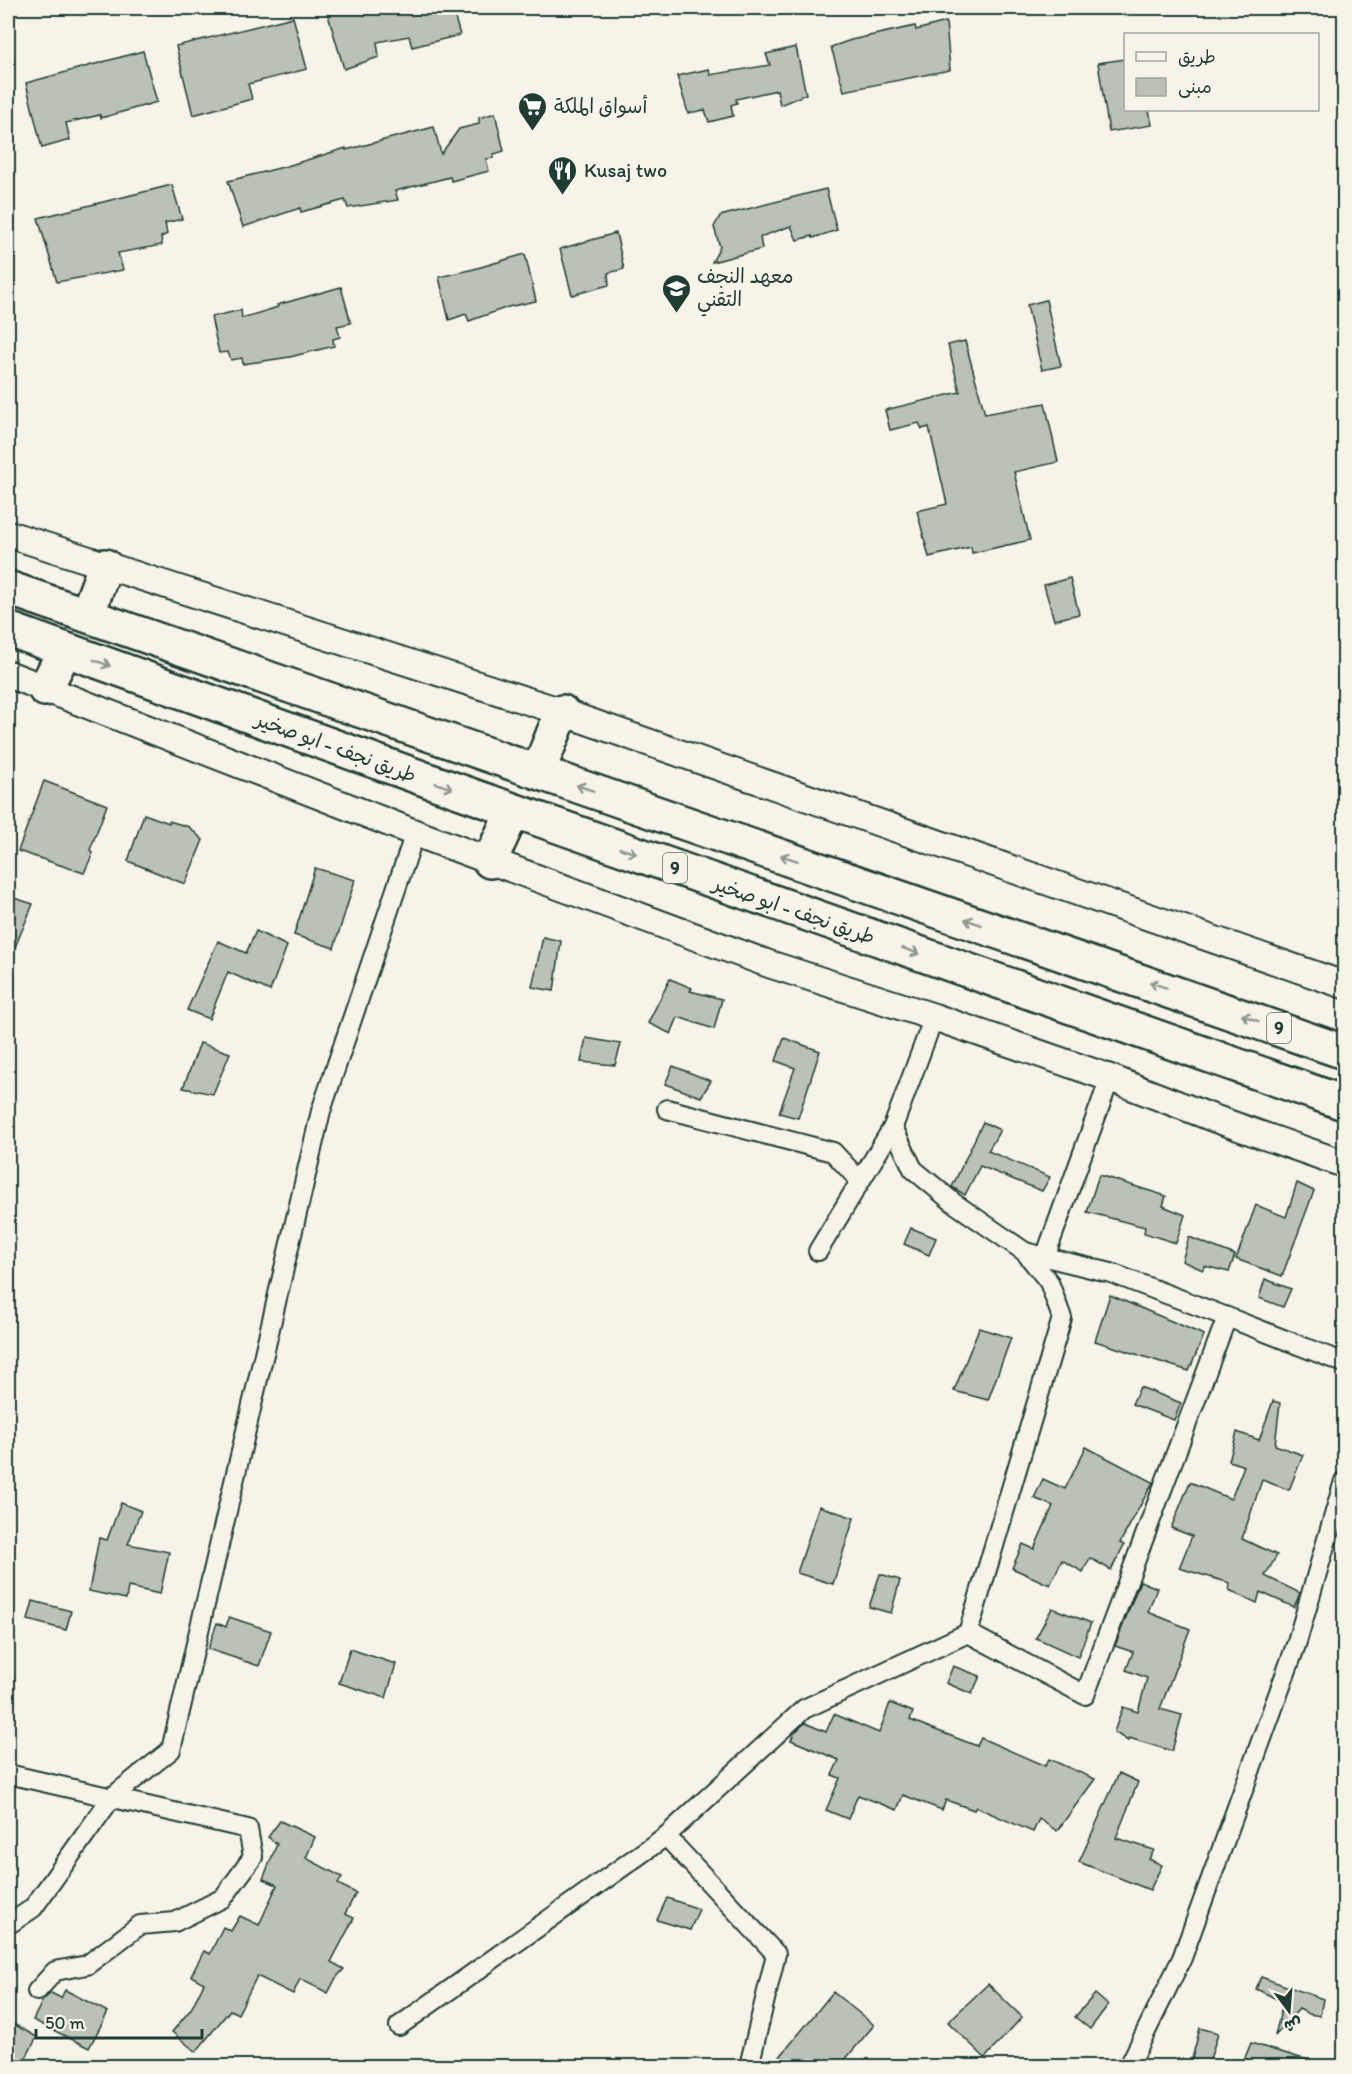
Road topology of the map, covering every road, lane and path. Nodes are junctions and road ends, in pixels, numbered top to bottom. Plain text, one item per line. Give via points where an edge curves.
1 (8, 534) edge
2 (105, 566) junction
3 (8, 588) edge
4 (87, 615) junction
5 (8, 629) edge
6 (65, 650) junction
7 (8, 674) edge
8 (45, 689) junction
9 (562, 712) junction
10 (538, 772) junction
11 (513, 811) junction
12 (415, 832) junction
13 (490, 861) junction
14 (1344, 985) edge
15 (934, 1017) junction
16 (1344, 1052) edge
17 (1110, 1078) junction
18 (1344, 1103) edge
19 (667, 1109) dead end
20 (892, 1127) junction
21 (1344, 1164) edge
22 (860, 1181) junction
23 (818, 1251) dead end
24 (1025, 1251) junction
25 (1045, 1257) junction
26 (1227, 1317) junction
27 (1344, 1363) edge
28 (1344, 1481) edge
29 (968, 1633) junction
30 (8, 1774) edge
31 (112, 1797) junction
32 (666, 1836) junction
33 (8, 1925) edge
34 (37, 1991) dead end
35 (399, 2026) dead end
36 (749, 2067) edge
37 (1129, 2067) edge

1 - 2 main road
2 - 4 highway
2 - 9 main road
3 - 4 highway, 9
4 - 10 highway, 9
5 - 6 highway, طريق نجف - ابو صخير / 9
6 - 8 highway
6 -> 11 highway, طريق نجف - ابو صخير / 9
7 - 8 main road
8 - 12 main road
9 - 10 highway
9 - 14 main road
16 -> 10 highway, 9
11 - 13 highway
11 -> 18 highway, طريق نجف - ابو صخير / 9
12 - 13 main road
12 - 31 street via 321,1111 171,1750
13 - 15 main road via 769,964
15 - 17 main road
15 - 20 street
17 - 21 main road
17 - 25 street
19 - 22 street via 833,1152
20 - 22 street
20 - 24 street via 913,1169 954,1203
22 - 23 street
24 - 25 street
24 - 29 street via 1049,1282 1062,1318
25 - 26 street via 1111,1273
26 - 27 street
26 - 29 street via 1085,1695
28 - 37 street via 1296,1645 1182,1958
29 - 32 street via 804,1710
30 - 31 street
31 - 33 street via 33,1908
31 - 34 street via 248,1829 253,1857 224,1898 175,1922 140,1925 87,1965 55,1971
32 - 35 street
32 - 36 street via 776,1954

